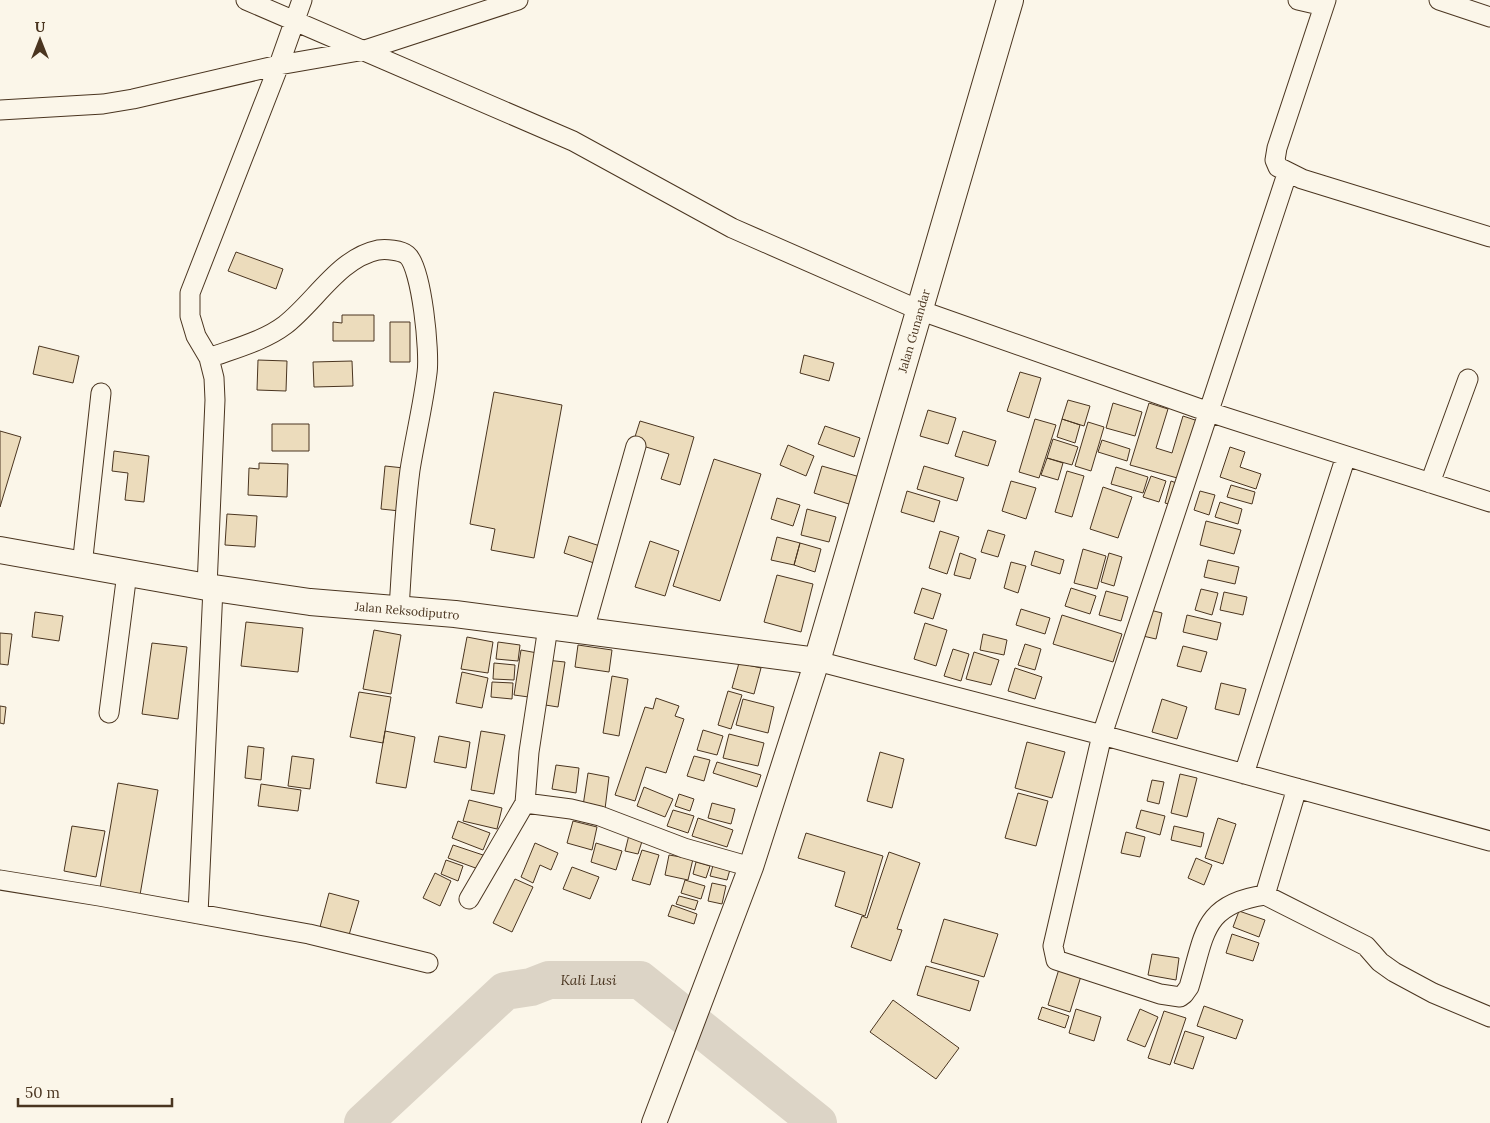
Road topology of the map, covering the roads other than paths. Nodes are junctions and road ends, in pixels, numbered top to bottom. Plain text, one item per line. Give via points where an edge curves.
1 (246, 0) edge
2 (302, 0) edge
3 (518, 0) edge
4 (1010, 0) edge
5 (1298, 0) edge
6 (1439, 0) edge
7 (1325, 3) edge
8 (1490, 17) edge
9 (294, 20) junction
10 (365, 50) junction
11 (279, 65) junction
12 (0, 110) edge
13 (1287, 174) junction
14 (1490, 237) edge
15 (919, 310) junction
16 (209, 358) junction
17 (1468, 379) dead end
18 (100, 393) dead end
19 (1209, 412) junction
20 (636, 446) dead end
21 (1346, 456) junction
22 (1430, 483) junction
23 (1490, 502) edge
24 (0, 550) edge
25 (82, 566) junction
26 (128, 573) junction
27 (210, 587) junction
28 (399, 609) junction
29 (548, 627) junction
30 (584, 630) junction
31 (816, 661) junction
32 (109, 713) dead end
33 (1102, 735) junction
34 (1244, 774) junction
35 (1297, 788) junction
36 (525, 804) junction
37 (1490, 841) edge
38 (752, 867) junction
39 (0, 880) edge
40 (1265, 894) junction
41 (469, 899) dead end
42 (198, 914) junction
43 (428, 963) dead end
44 (1490, 1017) edge
45 (654, 1123) edge

1 - 9 street
2 - 9 street
3 - 10 street
4 - 15 main road, Jalan Gunandar
5 - 7 street
6 - 8 street
7 - 13 street via 1277,148 1275,160
9 - 10 street
9 - 11 street
10 - 11 street
10 - 15 street via 572,142 732,228
11 - 12 street via 132,100
11 - 16 street via 190,293 190,316 196,336
13 - 14 street
13 - 19 street
15 - 19 street
15 - 31 main road, Jalan Gunandar
16 - 27 street via 215,400
16 - 28 street via 284,326 353,260 378,250 407,255 418,280 428,371 410,471
17 - 22 street
18 - 25 street
19 - 21 street
19 - 33 street
20 - 30 street
21 - 22 street
21 - 34 street
22 - 23 street
24 - 25 main road, Jalan Reksodiputro
25 - 26 main road, Jalan Reksodiputro
26 - 27 main road, Jalan Reksodiputro
26 - 32 street
27 - 28 main road, Jalan Reksodiputro via 320,603
27 - 42 street
28 - 29 main road, Jalan Reksodiputro
29 - 30 main road, Jalan Reksodiputro
29 - 36 street via 529,752
30 - 31 main road, Jalan Reksodiputro
31 - 33 street
31 - 38 street
33 - 34 street
33 - 40 street via 1052,950 1056,960 1160,994 1180,996 1189,987 1212,918 1231,902
34 - 35 street
35 - 37 street
35 - 40 street
36 - 38 street via 600,816 684,848
36 - 41 street
38 - 45 street
39 - 42 street
40 - 44 street via 1366,946 1394,972
42 - 43 street via 309,934

